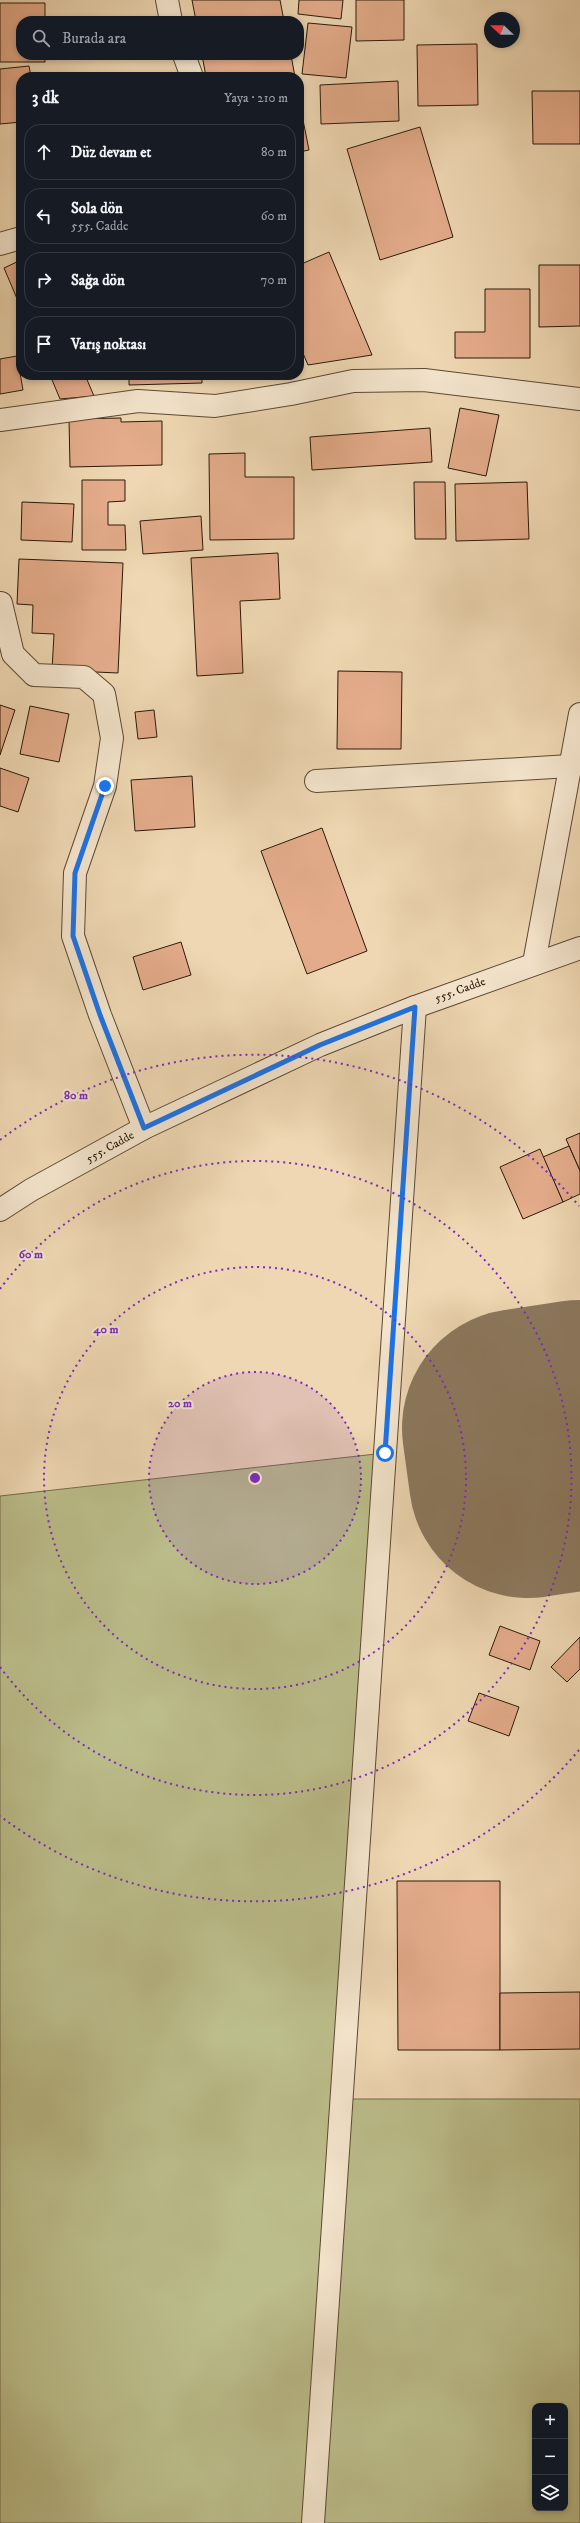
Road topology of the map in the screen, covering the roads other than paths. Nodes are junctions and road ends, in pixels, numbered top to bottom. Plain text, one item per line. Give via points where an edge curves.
1 (167, 0) edge
2 (169, 16) edge
3 (186, 60) edge
4 (190, 72) edge
5 (16, 239) edge
6 (0, 244) edge
7 (580, 399) edge
8 (0, 420) edge
9 (1, 604) dead end
10 (580, 714) edge
11 (570, 766) junction
12 (316, 781) dead end
13 (580, 948) edge
14 (534, 963) junction
15 (415, 1007) junction
16 (144, 1128) junction
17 (0, 1210) edge
18 (313, 2523) edge

1 - 2 street
3 - 4 street
5 - 6 street
7 - 8 street via 424,380 352,381 215,406 138,401
9 - 16 street via 13,654 34,675 84,677 104,694 112,738 105,786 75,873 73,936 100,1015
10 - 11 street
11 - 12 street
11 - 14 street
13 - 14 street, 555. Cadde
14 - 15 street, 555. Cadde
15 - 16 street, 555. Cadde via 320,1045
15 - 18 street
16 - 17 street, 555. Cadde via 31,1190

